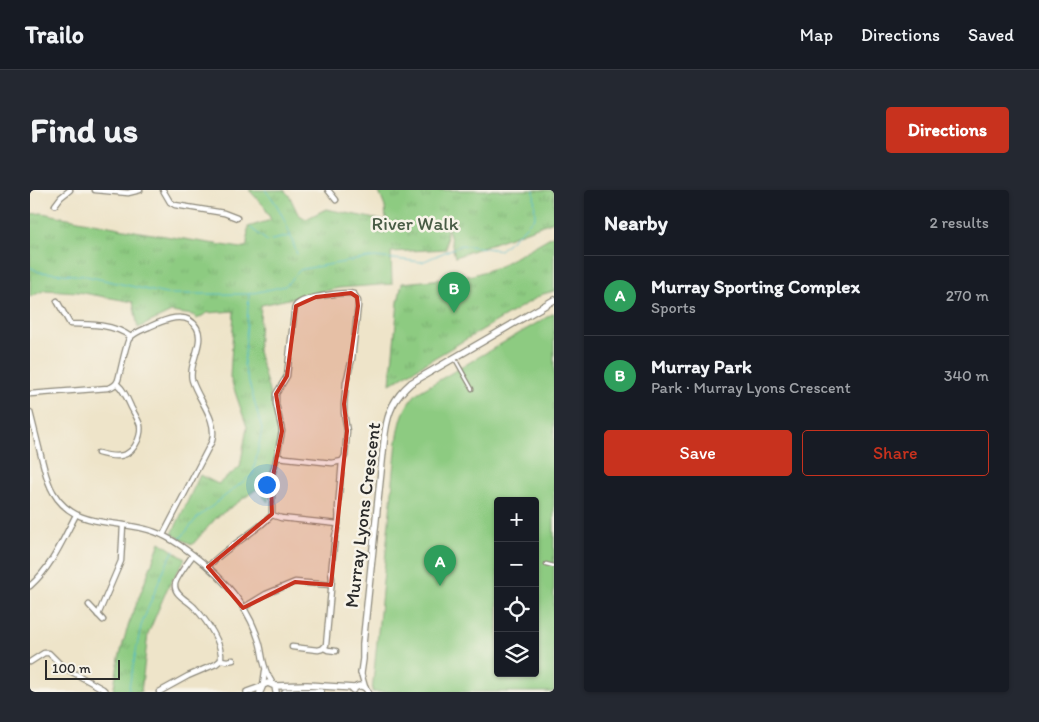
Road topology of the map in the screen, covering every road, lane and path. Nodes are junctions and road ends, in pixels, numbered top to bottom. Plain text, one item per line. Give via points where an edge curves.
1 (70, 190) edge
2 (95, 190) edge
3 (140, 190) edge
4 (163, 190) edge
5 (328, 190) edge
6 (336, 200) dead end
7 (55, 205) dead end
8 (236, 218) dead end
9 (554, 300) edge
10 (57, 301) dead end
11 (131, 337) junction
12 (454, 358) junction
13 (117, 384) junction
14 (472, 389) dead end
15 (30, 394) edge
16 (30, 412) edge
17 (31, 423) edge
18 (98, 453) dead end
19 (277, 457) junction
20 (342, 462) junction
21 (76, 515) junction
22 (272, 515) junction
23 (123, 524) junction
24 (338, 524) junction
25 (163, 535) junction
26 (193, 555) junction
27 (546, 564) dead end
28 (554, 566) edge
29 (208, 567) junction
30 (332, 585) junction
31 (30, 586) edge
32 (89, 605) dead end
33 (243, 608) junction
34 (98, 615) junction
35 (103, 620) dead end
36 (292, 647) dead end
37 (324, 648) junction
38 (336, 651) dead end
39 (221, 660) junction
40 (233, 660) dead end
41 (30, 662) edge
42 (265, 669) junction
43 (362, 673) junction
44 (275, 687) edge
45 (261, 688) edge
46 (355, 689) edge
47 (368, 690) edge
48 (106, 692) edge
49 (159, 692) edge
50 (247, 692) edge
51 (285, 692) edge
52 (321, 692) edge

1 - 7 street
2 - 3 street via 128,193
4 - 8 street via 175,205
5 - 6 street
9 - 12 street, Murray Lyons Crescent
10 - 11 street via 70,324 111,328
11 - 13 street
11 - 25 street via 171,318 190,320 199,333 192,379 212,422 213,437
12 - 14 lane
12 - 43 street, Murray Lyons Crescent via 402,391 387,420
13 - 15 street via 108,388
13 - 18 street via 139,423 140,435 127,454
16 - 17 street
17 - 21 street via 49,484 60,502
19 - 20 street
19 - 20 street via 282,431 276,394 287,376 296,306 316,297 351,292 357,297 358,306 346,382 347,431
19 - 22 street via 272,481
20 - 24 street
21 - 23 street via 94,521
21 - 31 street via 48,566
22 - 24 street
22 - 29 street
23 - 25 street
23 - 34 street via 121,561
24 - 30 street
25 - 26 street
26 - 29 street
26 - 39 street via 175,588 209,626
27 - 28 lane
29 - 33 street
30 - 33 street via 295,582
30 - 37 street
32 - 34 street
33 - 42 street via 259,642
34 - 35 street
36 - 37 street
37 - 38 street
39 - 40 street
39 - 49 street
41 - 48 street via 49,653 63,668
42 - 44 street
42 - 45 street
43 - 46 street, Murray Lyons Crescent
43 - 47 street, Murray Lyons Crescent
44 - 45 street via 268,683
44 - 46 street via 308,685
45 - 50 street
46 - 47 street via 363,686
51 - 52 street

